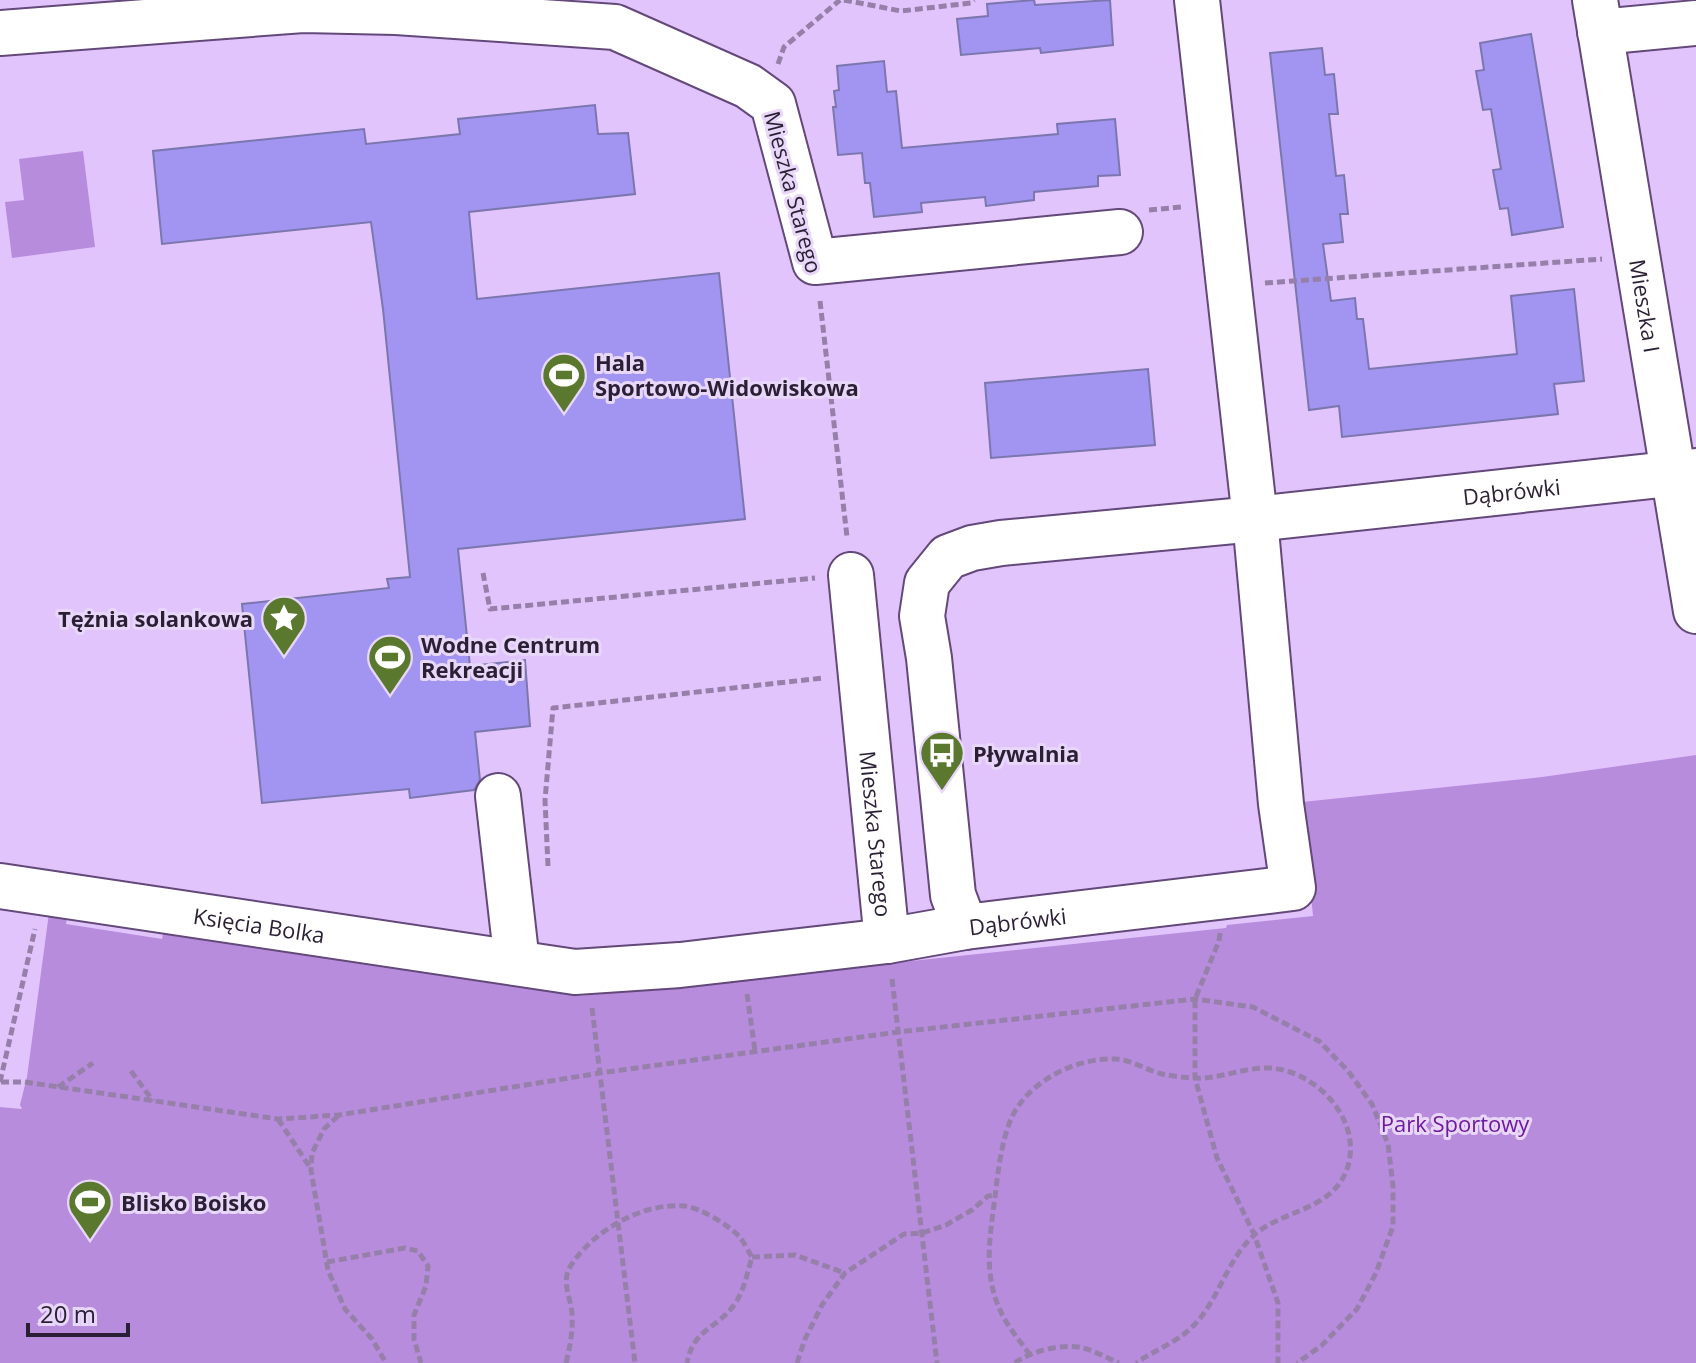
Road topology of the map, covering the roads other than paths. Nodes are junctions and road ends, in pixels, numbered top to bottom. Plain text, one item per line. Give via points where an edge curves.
1 (1197, 0) edge
2 (303, 5) edge
3 (487, 10) edge
4 (615, 13) edge
5 (1598, 16) edge
6 (1696, 23) edge
7 (0, 33) edge
8 (1112, 232) road end
9 (1684, 472) edge
10 (1255, 519) junction
11 (851, 575) road end
12 (1696, 611) edge
13 (498, 796) dead end
14 (0, 886) edge
15 (965, 927) junction
16 (887, 941) junction
17 (517, 963) junction

1 - 10 street
2 - 3 street, Mieszka Starego via 385,12
2 - 7 street, Mieszka Starego
3 - 4 street, Mieszka Starego
4 - 8 street, Mieszka Starego via 773,104 815,262
5 - 6 street
5 - 9 street, Mieszka I via 1639,255
9 - 10 street, Dąbrówki
9 - 12 street, Mieszka I
10 - 15 street, Dąbrówki via 972,548 948,557 927,583 922,616 947,843 953,895
10 - 15 street, Dąbrówki via 1293,888
11 - 16 street, Mieszka Starego
13 - 17 street
14 - 17 street, Księcia Bolka
15 - 16 street, Mieszka Starego
16 - 17 street, Księcia Bolka via 587,971

